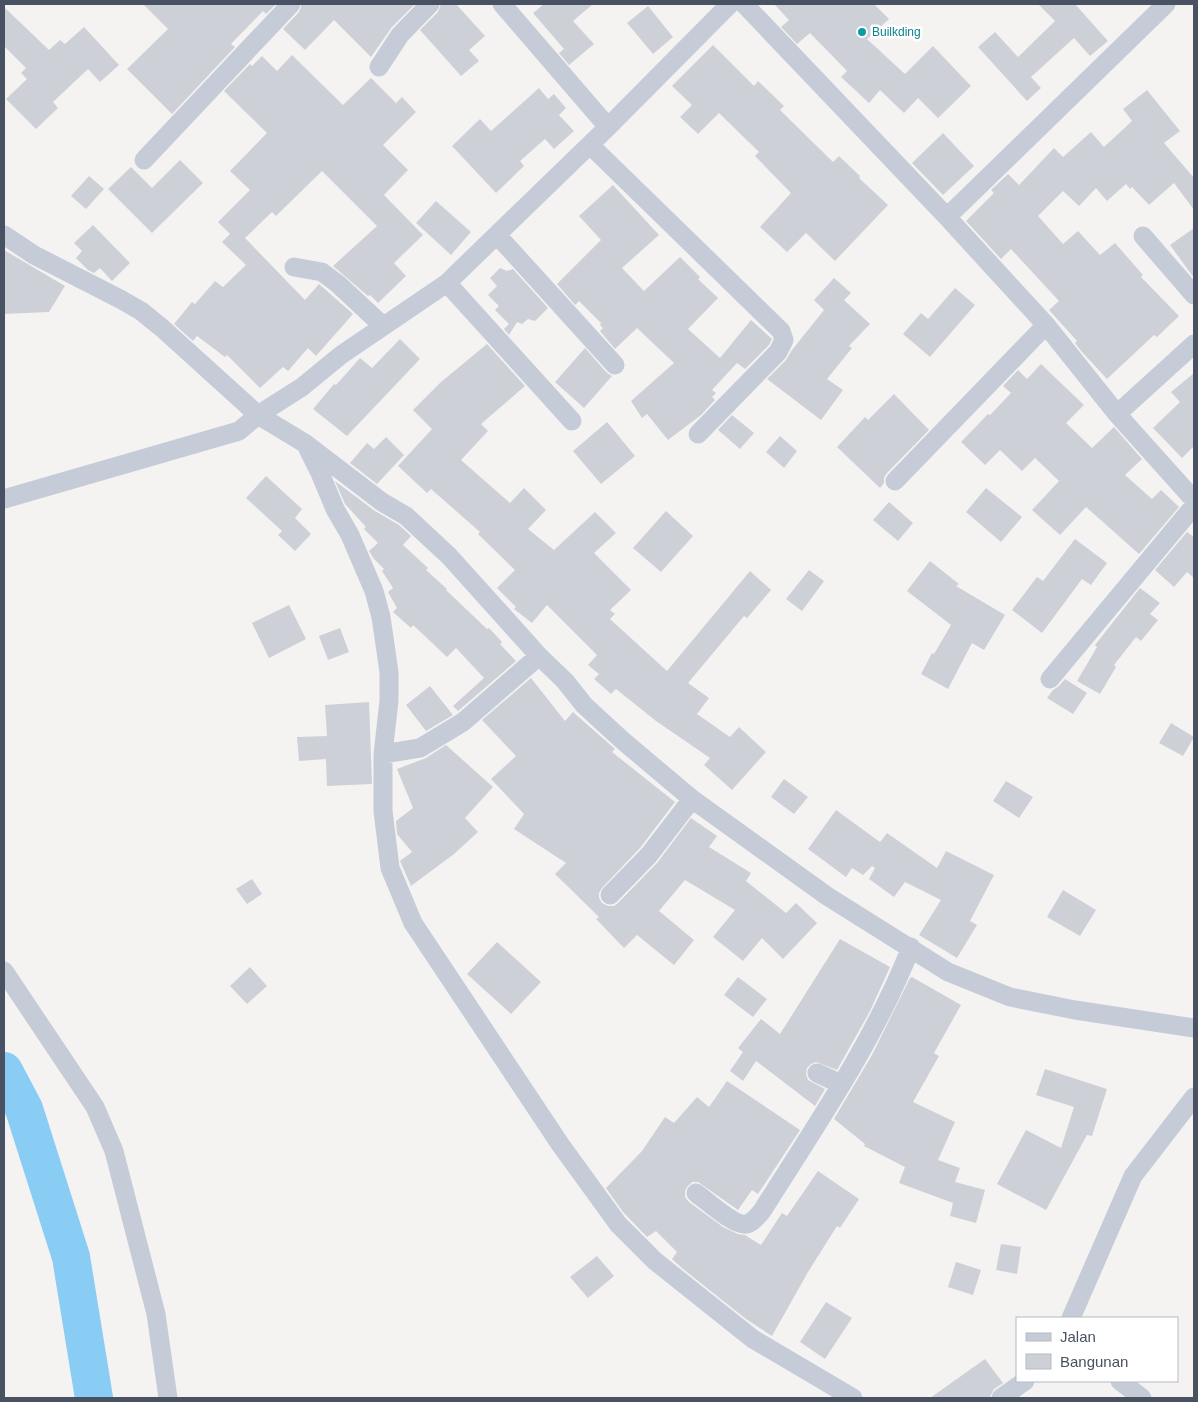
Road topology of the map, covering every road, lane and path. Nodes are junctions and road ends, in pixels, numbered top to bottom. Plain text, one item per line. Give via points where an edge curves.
1 (292, 4) edge
2 (430, 4) edge
3 (502, 4) edge
4 (730, 4) edge
5 (744, 4) edge
6 (1166, 4) edge
7 (379, 68) dead end
8 (608, 127) junction
9 (590, 145) junction
10 (144, 160) dead end
11 (947, 217) junction
12 (4, 235) edge
13 (496, 235) junction
14 (1142, 236) dead end
15 (294, 267) dead end
16 (447, 283) junction
17 (1194, 295) edge
18 (1046, 325) junction
19 (383, 326) junction
20 (1194, 344) edge
21 (615, 365) dead end
22 (1117, 414) junction
23 (258, 415) junction
24 (572, 421) dead end
25 (698, 434) dead end
26 (306, 444) junction
27 (895, 481) dead end
28 (4, 499) edge
29 (1194, 500) edge
30 (1194, 506) edge
31 (539, 656) junction
32 (1050, 679) dead end
33 (382, 754) junction
34 (692, 799) junction
35 (610, 895) dead end
36 (911, 947) junction
37 (4, 970) edge
38 (1194, 1028) edge
39 (817, 1073) dead end
40 (841, 1084) junction
41 (1194, 1098) edge
42 (696, 1193) dead end
43 (1071, 1317) edge
44 (1024, 1382) edge
45 (1121, 1382) edge
46 (168, 1398) edge
47 (852, 1398) edge
48 (1001, 1398) edge
49 (1142, 1398) edge

1 - 10 street
2 - 7 street via 400,35
3 - 8 street
4 - 8 street
5 - 11 street
6 - 11 street
8 - 9 street
9 - 13 street
9 - 25 street via 781,331 784,340 778,352
11 - 18 street
12 - 23 street via 34,255 141,311
13 - 16 street
13 - 21 street
14 - 17 street
15 - 19 street via 322,272
16 - 19 street
16 - 24 street
18 - 22 street
18 - 27 street
19 - 23 street via 302,387
20 - 22 street
22 - 29 street
23 - 26 street
23 - 28 street via 239,431
26 - 31 street via 382,502 406,516 449,556
26 - 33 street via 350,535 374,591 381,617 389,672
30 - 32 street
31 - 33 street via 463,722 420,748
31 - 34 street via 608,728
33 - 47 street via 390,868 413,923 618,1224 655,1261 753,1339
34 - 35 street via 649,855
34 - 36 street via 827,896
36 - 38 street via 948,972 1010,997
36 - 40 street via 872,1032
37 - 46 street via 95,1107 114,1151 156,1314
39 - 40 street
40 - 42 street via 754,1220 744,1225 735,1222
41 - 43 street via 1133,1176
44 - 48 street
45 - 49 street

